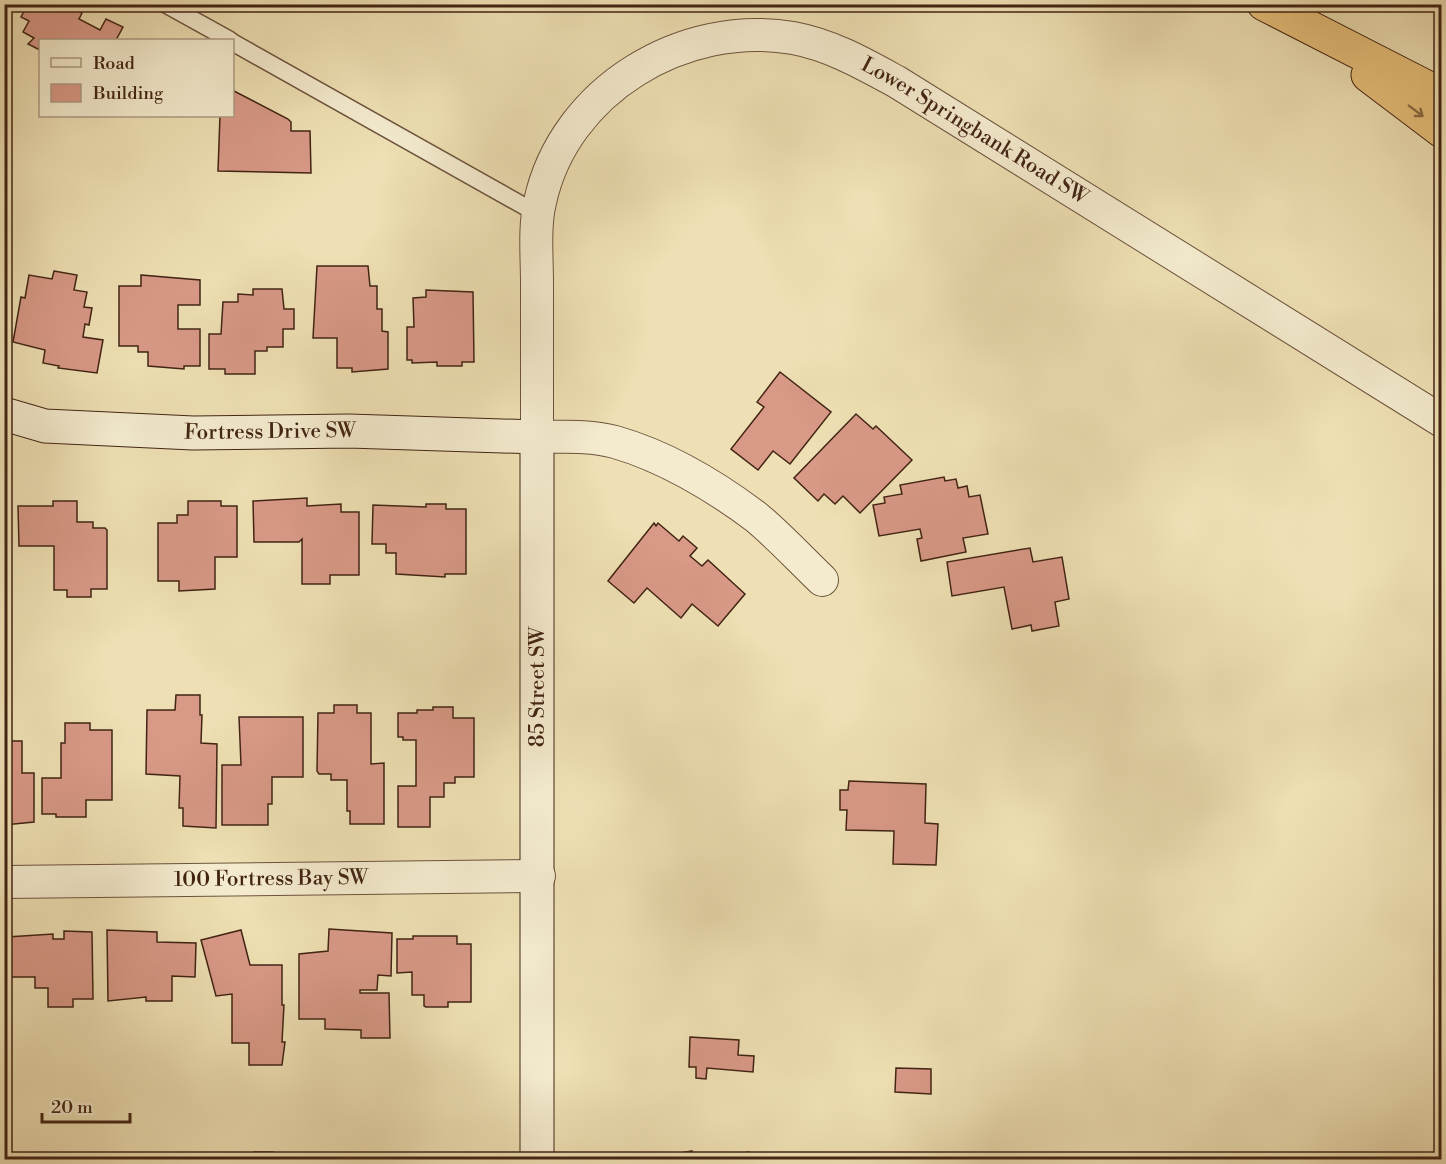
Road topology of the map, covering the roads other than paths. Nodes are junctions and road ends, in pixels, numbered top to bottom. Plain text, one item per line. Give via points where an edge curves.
1 (165, 4) edge
2 (1264, 4) edge
3 (1302, 25) junction
4 (227, 39) edge
5 (234, 43) edge
6 (1442, 95) edge
7 (1442, 131) edge
8 (538, 214) junction
9 (4, 414) edge
10 (1442, 421) edge
11 (537, 437) junction
12 (822, 580) dead end
13 (539, 876) junction
14 (4, 882) edge
15 (537, 1160) edge

1 - 4 lane
2 - 3 highway
3 - 6 highway
3 -> 7 highway
5 - 8 lane
8 - 10 street, Lower Springbank Road SW via 549,174 576,126 628,74 653,59 706,40 735,35 794,38 822,45 897,82
8 - 11 street, 85 Street SW
9 - 11 street, Fortress Drive SW via 45,426 181,433 349,431
11 - 12 street via 614,442 660,459 757,518
11 - 13 street, 85 Street SW
13 - 14 street, 100 Fortress Bay SW
13 - 15 street, 85 Street SW

